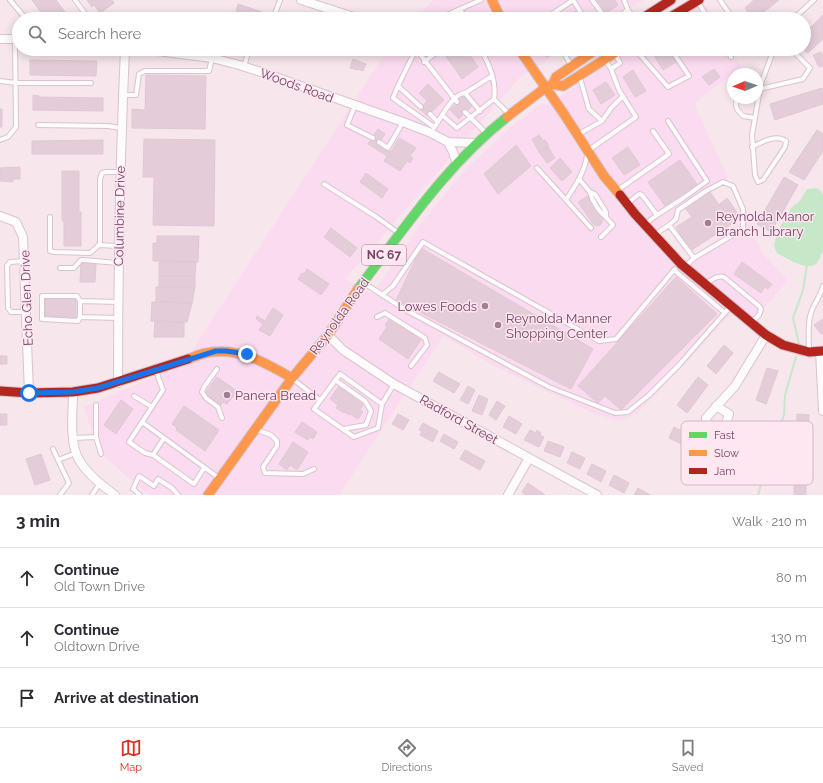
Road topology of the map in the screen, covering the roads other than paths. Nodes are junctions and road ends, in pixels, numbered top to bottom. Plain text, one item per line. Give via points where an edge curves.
1 (10, 0) edge
2 (75, 0) edge
3 (280, 0) edge
4 (301, 0) edge
5 (481, 0) edge
6 (492, 0) edge
7 (592, 0) edge
8 (624, 0) edge
9 (671, 0) edge
10 (698, 0) edge
11 (720, 0) edge
12 (814, 0) edge
13 (658, 3) edge
14 (460, 9) junction
15 (628, 10) joint
16 (20, 12) edge
17 (84, 12) dead end
18 (276, 12) edge
19 (338, 12) edge
20 (453, 12) edge
21 (462, 12) edge
22 (498, 12) edge
23 (555, 12) edge
24 (581, 12) edge
25 (601, 12) edge
26 (625, 12) edge
27 (649, 12) edge
28 (678, 12) edge
29 (704, 12) edge
30 (728, 12) edge
31 (801, 12) edge
32 (0, 39) edge
33 (12, 39) edge
34 (17, 56) edge
35 (125, 56) edge
36 (196, 56) edge
37 (247, 56) edge
38 (413, 56) edge
39 (421, 56) edge
40 (432, 56) edge
41 (484, 56) edge
42 (525, 56) edge
43 (566, 56) edge
44 (587, 56) edge
45 (610, 56) edge
46 (619, 56) edge
47 (641, 56) edge
48 (676, 56) edge
49 (771, 56) edge
50 (798, 56) edge
51 (212, 58) junction
52 (605, 59) junction
53 (424, 62) junction
54 (572, 66) junction
55 (244, 67) junction
56 (611, 69) junction
57 (579, 75) junction
58 (492, 76) junction
59 (763, 77) edge
60 (0, 81) edge
61 (16, 83) junction
62 (91, 83) dead end
63 (398, 86) junction
64 (549, 86) junction
65 (763, 88) edge
66 (465, 93) junction
67 (122, 95) junction
68 (623, 96) junction
69 (494, 99) junction
70 (455, 101) junction
71 (736, 104) edge
72 (757, 104) edge
73 (355, 106) junction
74 (421, 107) dead end
75 (480, 111) junction
76 (465, 112) dead end
77 (430, 114) dead end
78 (442, 115) junction
79 (510, 115) junction
80 (471, 118) junction
81 (754, 118) junction
82 (602, 121) junction
83 (668, 121) dead end
84 (403, 122) junction
85 (438, 122) junction
86 (38, 125) dead end
87 (121, 128) junction
88 (433, 130) junction
89 (654, 131) dead end
90 (486, 134) junction
91 (577, 135) junction
92 (373, 138) dead end
93 (0, 140) edge
94 (379, 142) dead end
95 (448, 142) junction
96 (477, 143) junction
97 (752, 147) junction
98 (587, 152) junction
99 (457, 164) junction
100 (537, 168) dead end
101 (120, 172) junction
102 (579, 179) junction
103 (324, 184) dead end
104 (616, 192) junction
105 (566, 200) junction
106 (626, 204) junction
107 (657, 215) junction
108 (0, 216) edge
109 (50, 217) dead end
110 (644, 224) junction
111 (669, 225) junction
112 (591, 228) dead end
113 (400, 234) junction
114 (655, 235) junction
115 (601, 237) dead end
116 (99, 245) junction
117 (118, 246) junction
118 (694, 258) junction
119 (24, 261) junction
120 (118, 263) junction
121 (680, 267) junction
122 (60, 268) dead end
123 (363, 283) junction
124 (705, 284) junction
125 (823, 286) edge
126 (382, 294) junction
127 (80, 301) junction
128 (118, 302) junction
129 (728, 310) junction
130 (26, 312) junction
131 (377, 317) dead end
132 (80, 318) junction
133 (118, 318) junction
134 (751, 323) junction
135 (328, 335) junction
136 (766, 335) junction
137 (817, 351) edge
138 (411, 366) dead end
139 (217, 369) dead end
140 (155, 370) junction
141 (292, 378) junction
142 (335, 380) junction
143 (118, 382) junction
144 (394, 384) junction
145 (0, 391) edge
146 (73, 392) junction
147 (29, 393) junction
148 (134, 396) dead end
149 (320, 400) junction
150 (382, 404) junction
151 (96, 405) dead end
152 (716, 406) dead end
153 (152, 407) junction
154 (823, 411) edge
155 (222, 418) dead end
156 (142, 422) junction
157 (254, 429) junction
158 (343, 429) junction
159 (96, 437) junction
160 (73, 438) junction
161 (164, 438) junction
162 (53, 449) dead end
163 (76, 453) junction
164 (101, 454) dead end
165 (153, 455) junction
166 (529, 458) junction
167 (58, 460) junction
168 (204, 468) junction
169 (314, 469) dead end
170 (220, 478) junction
171 (100, 483) junction
172 (60, 495) edge
173 (92, 495) edge
174 (115, 495) edge
175 (140, 495) edge
176 (178, 495) edge
177 (208, 495) edge
178 (508, 495) edge
179 (597, 495) edge

1 - 16 lane
2 - 17 lane
3 - 18 lane
4 - 19 street
5 - 14 lane
6 - 22 main road
7 - 25 lane
8 - 15 lane
9 - 13 main road
10 - 28 main road
10 - 29 lane
11 - 30 lane
12 - 31 lane
13 - 27 main road
14 - 20 lane
14 - 21 lane
15 - 26 lane
23 - 24 lane via 573,0
32 - 33 street
34 - 61 lane
35 - 67 street, Columbine Drive
36 - 51 street, Woods Road
37 - 55 lane
38 - 63 lane
39 - 53 lane
40 - 53 lane
41 - 58 lane
42 - 64 main road
43 - 54 lane
44 - 54 main road, Reynolda Road / NC 67
45 - 52 main road, Reynolda Road / NC 67
46 - 56 lane via 620,63
47 - 48 lane via 668,87 689,76
49 - 59 lane
50 - 65 lane via 810,68 803,79
51 - 55 street, Woods Road
51 - 67 lane via 209,71 144,71 139,74 136,96
52 - 56 lane
52 - 57 main road, Reynolda Road / NC 67
53 - 70 lane
54 - 64 main road, Reynolda Road / NC 67 via 556,77
55 - 73 street, Woods Road
56 - 68 lane
57 - 64 main road, Reynolda Road / NC 67 via 563,86
57 - 82 lane via 589,109
58 - 66 lane
58 - 69 lane via 496,88
60 - 61 lane
61 - 62 lane
61 - 93 lane via 16,127 8,137
63 - 74 lane
63 - 88 lane via 393,98
64 - 79 main road, Reynolda Road / NC 67
64 - 91 main road
66 - 70 lane via 460,93
66 - 75 lane
67 - 87 street, Columbine Drive
68 - 82 lane
68 - 98 lane via 636,117
69 - 75 lane
69 - 79 lane
70 - 78 lane
71 - 81 lane via 742,116
72 - 81 lane
73 - 84 street, Woods Road
73 - 92 lane via 347,126
75 - 80 lane
76 - 80 lane
77 - 85 lane
78 - 80 lane via 457,128
78 - 85 lane
79 - 90 main road, Reynolda Road / NC 67
80 - 90 lane
81 - 97 lane
82 - 91 lane
83 - 107 lane via 707,180
84 - 88 street, Woods Road
84 - 94 lane via 388,148
85 - 88 lane
86 - 87 lane
87 - 101 street, Columbine Drive
88 - 95 street, Woods Road
89 - 104 lane via 670,154
90 - 96 main road, Reynolda Road / NC 67
91 - 98 main road
95 - 96 street, Woods Road
95 - 99 street
96 - 99 main road, Reynolda Road / NC 67
97 - 97 lane via 755,175 758,182 763,180 785,147 786,141 775,138
98 - 102 lane via 586,163
98 - 104 main road
99 - 113 main road, Reynolda Road / NC 67
100 - 105 lane
101 - 116 lane via 102,173 100,179
101 - 117 street, Columbine Drive
102 - 105 lane
102 - 115 lane via 595,194 606,212 606,217 613,225
103 - 113 lane
104 - 106 main road
105 - 112 lane
106 - 107 lane via 639,194 642,195
106 - 110 main road
107 - 110 lane
108 - 119 street, Echo Glen Drive via 16,222 23,237
109 - 116 lane via 50,251 90,253
110 - 114 main road
111 - 114 lane
111 - 118 lane
111 - 118 lane via 676,219 678,210 706,191 723,182 733,186 743,209 743,229
113 - 123 main road, Reynolda Road / NC 67
114 - 121 main road
116 - 117 lane
117 - 120 street, Columbine Drive
118 - 121 lane
119 - 130 street, Echo Glen Drive
119 - 130 lane via 10,262 7,266 8,308 11,312
120 - 122 lane via 81,260 74,268
120 - 128 street, Columbine Drive
121 - 124 main road
121 - 126 lane via 616,339 599,341 423,242 393,286
121 - 129 lane
123 - 126 lane
123 - 135 main road, Reynolda Road / NC 67
124 - 129 main road
124 - 134 lane via 720,276 724,277 759,306 759,315
125 - 137 lane via 822,293 811,312 808,327
126 - 129 lane via 549,387 615,413 628,412 649,395
127 - 128 lane
127 - 132 lane
127 - 132 lane via 77,296 42,296 42,319 78,321
128 - 133 street, Columbine Drive
129 - 134 main road
130 - 147 street, Echo Glen Drive
131 - 138 lane via 386,313 425,338 427,344
132 - 133 lane
133 - 143 street, Columbine Drive
134 - 136 main road
135 - 141 main road, Reynolda Road / NC 67
135 - 144 street, Radford Street via 343,350
136 - 137 main road via 783,345
136 - 152 street via 735,386
137 - 154 street
139 - 155 lane via 202,392 218,406
140 - 141 main road via 206,353 226,351 247,354
140 - 143 main road
140 - 153 lane via 163,390
141 - 149 lane
141 - 157 main road, Reynolda Road / NC 67
142 - 149 lane
142 - 150 lane via 340,374
142 - 158 lane via 365,401 371,411 366,425
143 - 146 main road
144 - 150 lane
144 - 166 street, Radford Street
145 - 147 main road
146 - 147 main road
146 - 160 street
148 - 153 lane
149 - 158 lane via 314,409
150 - 158 lane via 378,428 354,437
151 - 159 lane
153 - 156 lane
156 - 161 lane
156 - 165 lane via 129,442 145,453
157 - 169 lane via 271,435 277,441 262,467 265,473 304,474
157 - 170 main road, Reynolda Road / NC 67
159 - 160 lane
159 - 164 lane
160 - 163 street
161 - 165 lane
161 - 168 lane
162 - 167 lane
163 - 167 lane
163 - 171 street via 84,467
165 - 168 lane via 194,484
166 - 178 street
166 - 179 street, Radford Street
167 - 172 lane via 69,483
168 - 170 lane
170 - 177 main road, Reynolda Road / NC 67
171 - 173 lane
171 - 174 street
175 - 176 lane via 133,489 140,476 154,486 158,479

